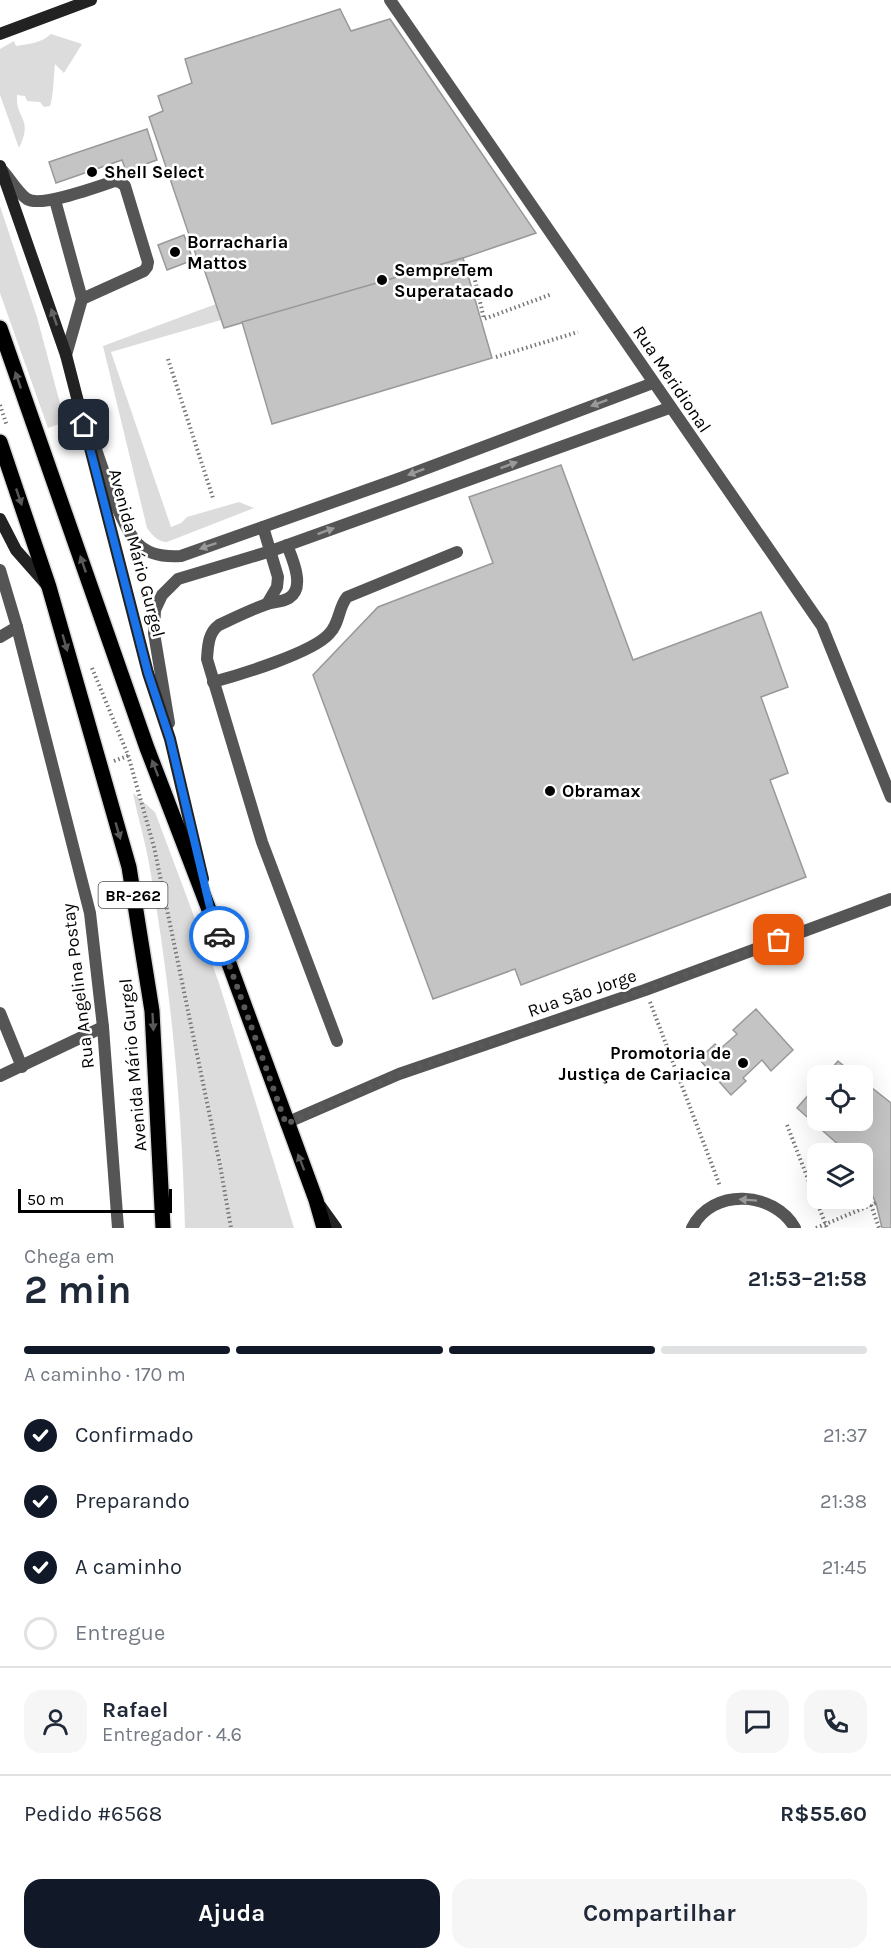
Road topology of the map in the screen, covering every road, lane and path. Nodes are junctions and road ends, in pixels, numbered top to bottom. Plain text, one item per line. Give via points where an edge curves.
1 (91, 0) edge
2 (390, 0) edge
3 (0, 34) edge
4 (1, 167) edge
5 (55, 200) junction
6 (474, 276) dead end
7 (552, 294) dead end
8 (82, 299) junction
9 (0, 328) edge
10 (578, 332) dead end
11 (66, 355) junction
12 (496, 357) dead end
13 (168, 358) dead end
14 (653, 383) junction
15 (80, 406) junction
16 (669, 408) junction
17 (0, 442) edge
18 (213, 498) dead end
19 (0, 519) edge
20 (263, 527) junction
21 (287, 545) junction
22 (271, 551) junction
23 (457, 552) dead end
24 (0, 570) edge
25 (49, 587) junction
26 (4, 598) edge
27 (267, 604) junction
28 (17, 627) junction
29 (0, 636) edge
30 (213, 682) junction
31 (128, 755) dead end
32 (175, 763) junction
33 (891, 797) edge
34 (891, 899) edge
35 (213, 920) junction
36 (645, 990) junction
37 (0, 1013) edge
38 (103, 1027) junction
39 (337, 1041) dead end
40 (22, 1066) junction
41 (0, 1077) edge
42 (286, 1124) junction
43 (787, 1125) dead end
44 (316, 1200) junction
45 (726, 1201) junction
46 (163, 1220) edge
47 (826, 1226) edge
48 (118, 1228) edge
49 (168, 1228) edge
50 (231, 1228) edge
51 (315, 1228) edge
52 (324, 1228) edge
53 (336, 1228) edge
54 (692, 1228) edge
55 (795, 1228) edge
56 (816, 1228) edge
57 (879, 1228) edge

1 - 3 main road
2 - 14 street, Rua Meridional
4 - 5 street via 26,198
11 -> 4 main road, Avenida Mário Gurgel
5 - 8 street
5 - 8 street via 120,182 125,186 148,262 144,271
6 - 7 path via 484,319
8 - 11 street
35 -> 9 main road, Avenida Mário Gurgel via 147,748
10 - 12 path
11 - 15 main road, Avenida Mário Gurgel
13 - 18 path
14 - 16 street, Rua Meridional
14 -> 20 street
20 -> 15 street via 182,556 160,555 144,548 124,521
15 - 32 main road, Avenida Mário Gurgel
21 -> 16 street
16 - 33 street, Rua Meridional via 822,626
17 -> 25 main road, Avenida Mário Gurgel / BR-262
19 - 25 main road, Avenida Mário Gurgel / BR-262 via 16,550
20 - 22 street
21 - 22 street
21 - 27 street via 297,581 295,593
22 - 27 street via 278,577
22 - 32 street via 186,576 169,587 158,602 154,633
23 - 30 street via 347,597 329,635 313,646
24 - 26 street, Rua Angelina Postay
25 -> 46 main road, Avenida Mário Gurgel / BR-262 via 129,867 152,1011
26 - 28 street, Rua Angelina Postay
27 - 30 street via 212,630 207,659
28 - 29 street
28 - 38 street, Rua Angelina Postay via 90,913
30 - 39 street via 262,842
31 - 50 path via 154,847
32 - 35 main road, Avenida Mário Gurgel
34 - 36 street, Rua São Jorge
35 - 42 main road, Avenida Mário Gurgel
36 - 42 street, Rua São Jorge via 399,1074
36 - 45 path
37 - 40 street
38 - 40 street
38 - 48 street, Rua Angelina Postay
40 - 41 street
44 -> 42 main road, Avenida Mário Gurgel
43 - 47 path
44 - 51 main road
44 - 52 main road, Avenida Mário Gurgel
44 - 53 main road
45 - 54 street via 709,1209
55 -> 45 street via 779,1210 763,1201
46 - 49 main road, Avenida Mário Gurgel
47 - 56 path
47 - 57 path via 873,1204

